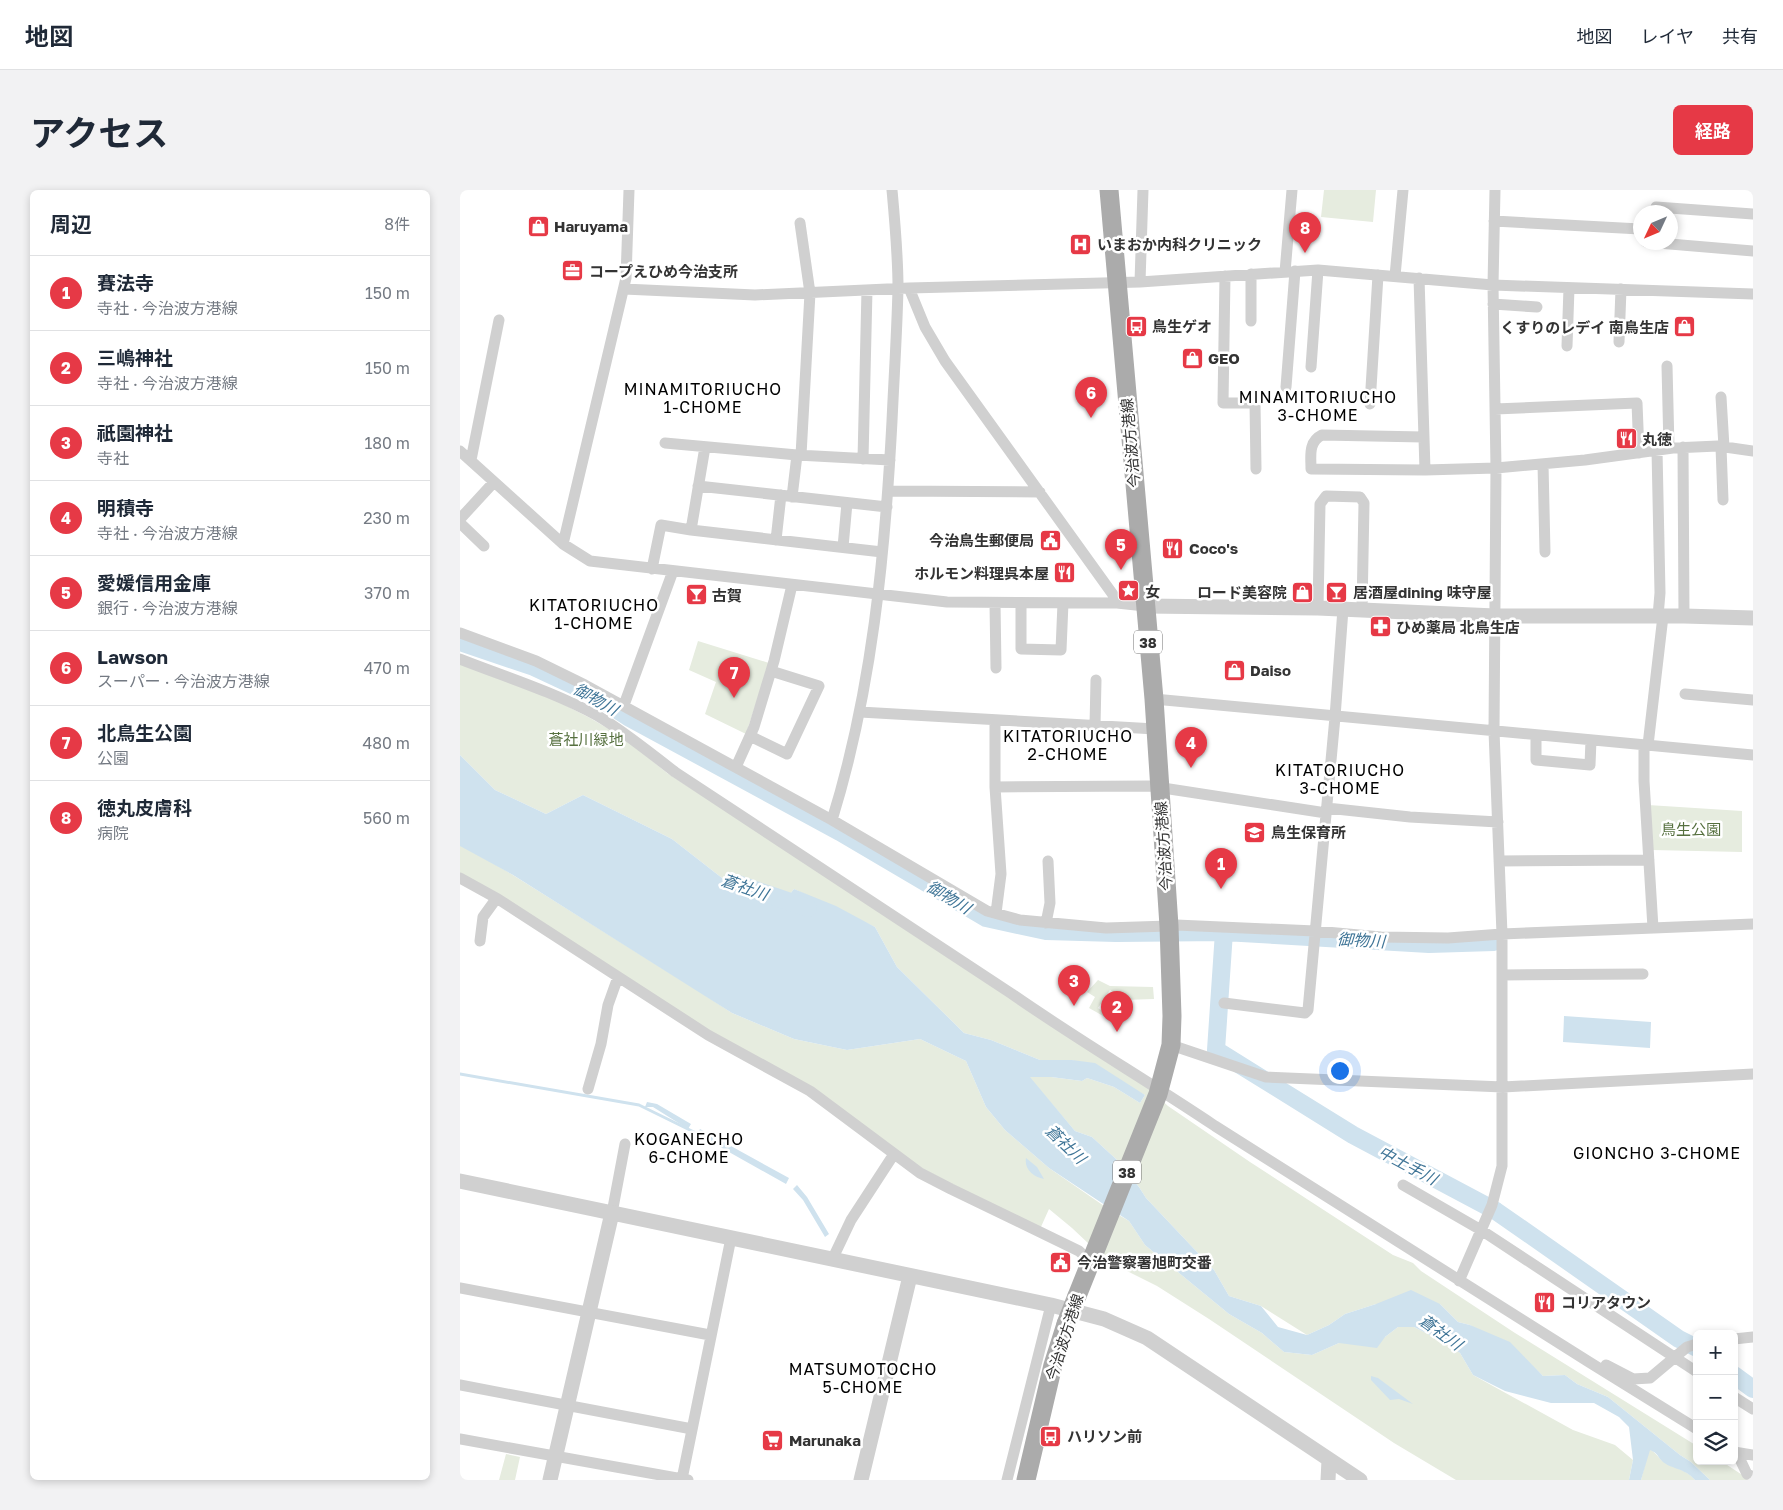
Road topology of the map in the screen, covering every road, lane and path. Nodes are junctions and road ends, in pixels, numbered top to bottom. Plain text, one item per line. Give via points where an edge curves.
1 (629, 190) edge
2 (892, 190) edge
3 (1109, 190) edge
4 (1143, 190) edge
5 (1292, 190) edge
6 (1403, 190) edge
7 (1495, 190) edge
8 (1678, 209) edge
9 (1753, 214) edge
10 (1494, 221) junction
11 (800, 223) dead end
12 (1633, 229) edge
13 (1678, 245) edge
14 (1753, 251) edge
15 (1318, 270) junction
16 (1290, 272) junction
17 (1251, 274) junction
18 (1378, 275) junction
19 (1225, 276) junction
20 (1395, 276) junction
21 (1419, 278) junction
22 (1140, 282) junction
23 (1116, 283) junction
24 (1493, 285) junction
25 (624, 288) junction
26 (903, 288) junction
27 (1569, 288) junction
28 (1621, 289) junction
29 (867, 290) junction
30 (810, 292) junction
31 (1753, 294) edge
32 (1493, 304) junction
33 (1537, 307) dead end
34 (499, 320) dead end
35 (1250, 321) dead end
36 (1619, 342) dead end
37 (1567, 346) dead end
38 (1666, 366) dead end
39 (1311, 367) dead end
40 (1286, 387) dead end
41 (1721, 397) dead end
42 (1370, 404) dead end
43 (1495, 409) junction
44 (1423, 437) junction
45 (665, 443) dead end
46 (705, 447) junction
47 (1683, 447) junction
48 (1722, 447) junction
49 (1669, 448) junction
50 (1657, 450) junction
51 (460, 451) edge
52 (1753, 452) edge
53 (1639, 453) junction
54 (799, 455) junction
55 (863, 459) junction
56 (470, 460) junction
57 (890, 460) junction
58 (1543, 464) junction
59 (1496, 468) junction
60 (1256, 469) dead end
61 (1425, 470) junction
62 (494, 482) junction
63 (698, 486) junction
64 (888, 491) junction
65 (1040, 492) junction
66 (787, 496) junction
67 (1723, 500) dead end
68 (846, 503) junction
69 (887, 508) junction
70 (460, 519) edge
71 (460, 523) edge
72 (691, 530) junction
73 (776, 540) junction
74 (563, 544) junction
75 (484, 546) dead end
76 (843, 547) junction
77 (882, 552) junction
78 (1545, 552) dead end
79 (652, 568) junction
80 (672, 571) junction
81 (792, 585) junction
82 (878, 595) junction
83 (995, 603) junction
84 (1021, 603) junction
85 (1063, 603) junction
86 (1119, 604) junction
87 (1145, 606) junction
88 (1318, 608) junction
89 (1343, 609) junction
90 (1362, 610) junction
91 (1495, 616) junction
92 (1660, 616) junction
93 (1684, 616) junction
94 (1753, 618) edge
95 (460, 633) edge
96 (460, 659) edge
97 (996, 668) dead end
98 (771, 671) junction
99 (1096, 680) dead end
100 (1685, 694) dead end
101 (1154, 699) junction
102 (1753, 700) edge
103 (624, 705) junction
104 (860, 712) junction
105 (1335, 717) junction
106 (995, 720) junction
107 (1094, 726) junction
108 (1156, 729) junction
109 (1494, 731) junction
110 (1536, 735) junction
111 (750, 736) junction
112 (1591, 740) junction
113 (1646, 745) junction
114 (1753, 755) edge
115 (736, 767) junction
116 (995, 787) junction
117 (1159, 787) junction
118 (1327, 811) junction
119 (832, 820) junction
120 (1498, 822) junction
121 (1649, 860) junction
122 (1499, 861) junction
123 (1048, 862) dead end
124 (460, 878) edge
125 (496, 898) junction
126 (996, 913) junction
127 (1046, 923) junction
128 (1753, 924) edge
129 (1169, 926) junction
130 (1653, 928) junction
131 (1316, 931) junction
132 (1502, 934) junction
133 (480, 941) dead end
134 (1643, 974) dead end
135 (1502, 975) junction
136 (618, 976) junction
137 (1224, 1003) dead end
138 (1170, 1045) junction
139 (1753, 1074) edge
140 (1503, 1087) junction
141 (588, 1089) dead end
142 (1159, 1091) junction
143 (625, 1144) dead end
144 (894, 1154) junction
145 (460, 1182) edge
146 (1403, 1185) dead end
147 (612, 1213) junction
148 (1481, 1230) junction
149 (731, 1238) junction
150 (1094, 1256) junction
151 (832, 1260) junction
152 (910, 1276) junction
153 (1459, 1281) junction
154 (460, 1288) edge
155 (1051, 1305) junction
156 (588, 1312) junction
157 (710, 1335) junction
158 (1753, 1337) edge
159 (1738, 1339) edge
160 (1693, 1345) edge
161 (1674, 1356) junction
162 (1589, 1362) junction
163 (1693, 1369) edge
164 (460, 1385) edge
165 (1738, 1400) edge
166 (566, 1405) junction
167 (1753, 1409) edge
168 (1693, 1427) edge
169 (692, 1429) junction
170 (460, 1439) edge
171 (1738, 1453) edge
172 (555, 1456) junction
173 (1753, 1456) edge
174 (1738, 1458) edge
175 (1329, 1460) junction
176 (1753, 1478) edge
177 (685, 1479) edge
178 (550, 1480) edge
179 (861, 1480) edge
180 (1007, 1480) edge
181 (1026, 1480) edge
182 (1328, 1480) edge
183 (1360, 1480) edge

1 - 25 street
2 - 26 street
3 - 23 main road, 今治波方港線 / 38
4 - 22 street
5 - 16 street
6 - 20 street
7 - 10 street
8 - 9 street
10 - 12 street
10 - 24 street
11 - 30 street
13 - 14 street
15 - 16 street
15 - 18 street
15 - 39 street
16 - 17 street
16 - 40 street
17 - 19 street
17 - 35 street
18 - 20 street
18 - 42 street
19 - 22 street
19 - 60 street via 1223,403 1255,404
20 - 21 street
21 - 24 street
21 - 44 street
22 - 23 street
23 - 26 street
23 - 87 main road, 今治波方港線 / 38
24 - 27 street
24 - 32 street
25 - 30 street via 755,295
25 - 74 street
26 - 29 street
26 - 57 street
26 - 65 street via 945,361
27 - 28 street
27 - 37 street
28 - 31 street
28 - 36 street
29 - 30 street
29 - 55 street
30 - 54 street
32 - 33 street
32 - 43 street
34 - 56 street
38 - 49 street
41 - 48 street
43 - 53 street via 1637,403
43 - 59 street
44 - 61 street
44 - 61 street via 1322,435 1310,447 1310,469
45 - 46 street
46 - 54 street
46 - 63 street
47 - 48 street
47 - 49 street
47 - 93 street
48 - 52 street
48 - 67 street
49 - 50 street
50 - 53 street
50 - 92 street
51 - 56 street
53 - 58 street
54 - 55 street
54 - 66 street
55 - 57 street
56 - 62 street
57 - 64 street
58 - 59 street
58 - 78 street
59 - 61 street
59 - 91 street
62 - 70 street
62 - 74 street
63 - 66 street
63 - 72 street
64 - 65 street
64 - 69 street
65 - 86 street
66 - 68 street
66 - 73 street
68 - 69 street
68 - 76 street
69 - 77 street
71 - 75 street
72 - 73 street
72 - 79 street via 661,525
73 - 76 street
74 - 79 street via 590,561
76 - 77 street
77 - 82 street
79 - 80 street
80 - 81 street
80 - 103 street
81 - 82 street
81 - 98 street
82 - 83 street
82 - 104 street
83 - 84 street
83 - 97 street
84 - 85 street
84 - 85 street via 1021,649 1061,650
85 - 86 street
86 - 87 street
87 - 88 street
87 - 101 main road, 今治波方港線 / 38
88 - 89 street
88 - 90 street via 1320,504 1326,496 1343,496 1360,497 1364,503
89 - 90 street
89 - 105 street
90 - 91 street
91 - 92 street
91 - 109 street
92 - 93 street
92 - 113 street
93 - 94 street
95 - 103 street via 536,661
96 - 142 street via 552,694 597,716 675,772
98 - 111 street
98 - 111 street via 819,686 787,754
99 - 107 street
100 - 102 street
101 - 105 street
101 - 108 main road, 今治波方港線 / 38
103 - 115 street
104 - 106 street
104 - 119 street
105 - 109 street
105 - 118 street
106 - 107 street
106 - 116 street
107 - 108 street
108 - 117 main road, 今治波方港線 / 38
109 - 110 street
109 - 120 street
110 - 112 street
110 - 112 street via 1536,760 1590,765
111 - 115 street
112 - 113 street
113 - 114 street
113 - 121 street via 1644,781
115 - 119 street
116 - 117 street
116 - 126 street via 1001,874
117 - 118 street
117 - 129 main road, 今治波方港線 / 38
118 - 120 street
118 - 131 street
119 - 126 street
120 - 122 street
121 - 122 street
121 - 130 street
122 - 132 street
123 - 127 street via 1050,903
124 - 125 street
125 - 133 street via 483,917
125 - 136 street
126 - 127 street
127 - 129 street via 1106,928
128 - 130 street
129 - 131 street
129 - 138 main road, 今治波方港線 / 38
130 - 132 street
131 - 132 street via 1438,938
131 - 137 street via 1308,1010 1305,1013
132 - 135 street
134 - 135 street
135 - 140 street
136 - 141 street
136 - 144 street via 708,1035 810,1091
138 - 140 street via 1266,1077
138 - 142 main road, 今治波方港線 / 38
139 - 140 street
140 - 148 street via 1502,1166 1492,1205
142 - 150 main road, 今治波方港線 / 38
142 - 153 street
143 - 147 street
144 - 150 street via 951,1190
144 - 151 street via 851,1220
145 - 147 street
146 - 148 street
147 - 149 street
147 - 156 street
148 - 153 street
148 - 161 street
149 - 151 street
149 - 157 street
150 - 181 main road, 今治波方港線 / 38, bridge via 1053,1365
151 - 152 street
152 - 155 street
152 - 179 street
153 - 162 street
154 - 156 street
155 - 175 street via 1104,1319 1147,1338
155 - 180 street
156 - 157 street
156 - 166 street
157 - 169 street
158 - 159 street
160 - 161 street
161 - 162 street via 1650,1378 1633,1379 1602,1363
161 - 163 street
162 - 168 street
164 - 166 street
165 - 167 street
166 - 169 street
166 - 172 street
169 - 177 street
170 - 172 street
171 - 173 street
172 - 177 street
172 - 178 street
174 - 176 street
175 - 182 street
175 - 183 street

